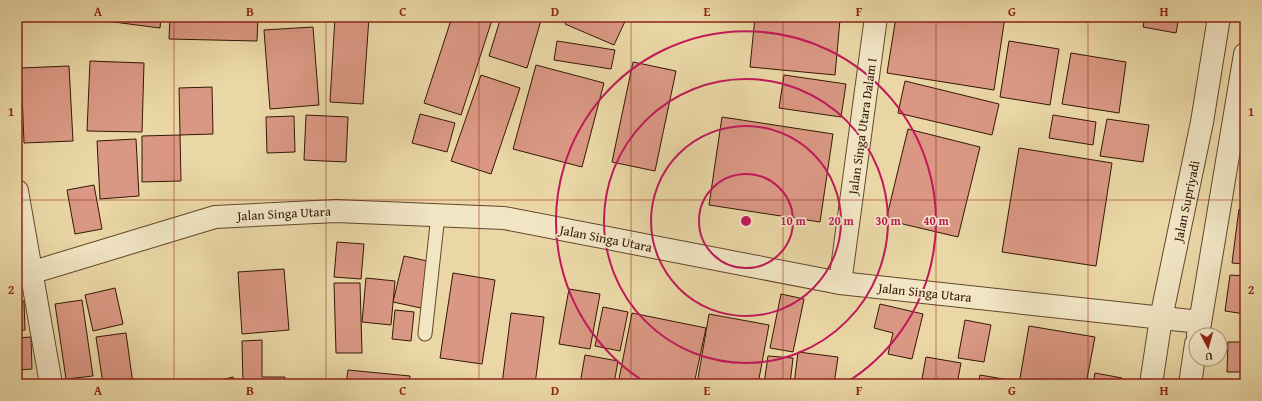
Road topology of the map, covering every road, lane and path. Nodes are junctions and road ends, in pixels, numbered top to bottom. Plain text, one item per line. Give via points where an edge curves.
1 (876, 17) edge
2 (1219, 17) edge
3 (1245, 54) edge
4 (17, 192) edge
5 (438, 215) junction
6 (24, 276) edge
7 (840, 283) junction
8 (1161, 318) junction
9 (1192, 327) edge
10 (1199, 327) edge
11 (425, 334) dead end
12 (1193, 367) edge
13 (51, 384) edge
14 (1151, 384) edge
15 (1190, 384) edge

1 - 7 street, Jalan Singa Utara Dalam I
2 - 8 street, Jalan Supriyadi via 1202,122
3 - 10 street
4 - 6 street
5 - 6 street, Jalan Singa Utara via 336,211 215,217
5 - 7 street, Jalan Singa Utara via 504,218
5 - 11 lane
6 - 13 street
7 - 8 street, Jalan Singa Utara
8 - 9 street, Jalan Singa Utara
8 - 14 street, Jalan Supriyadi
12 - 15 street

